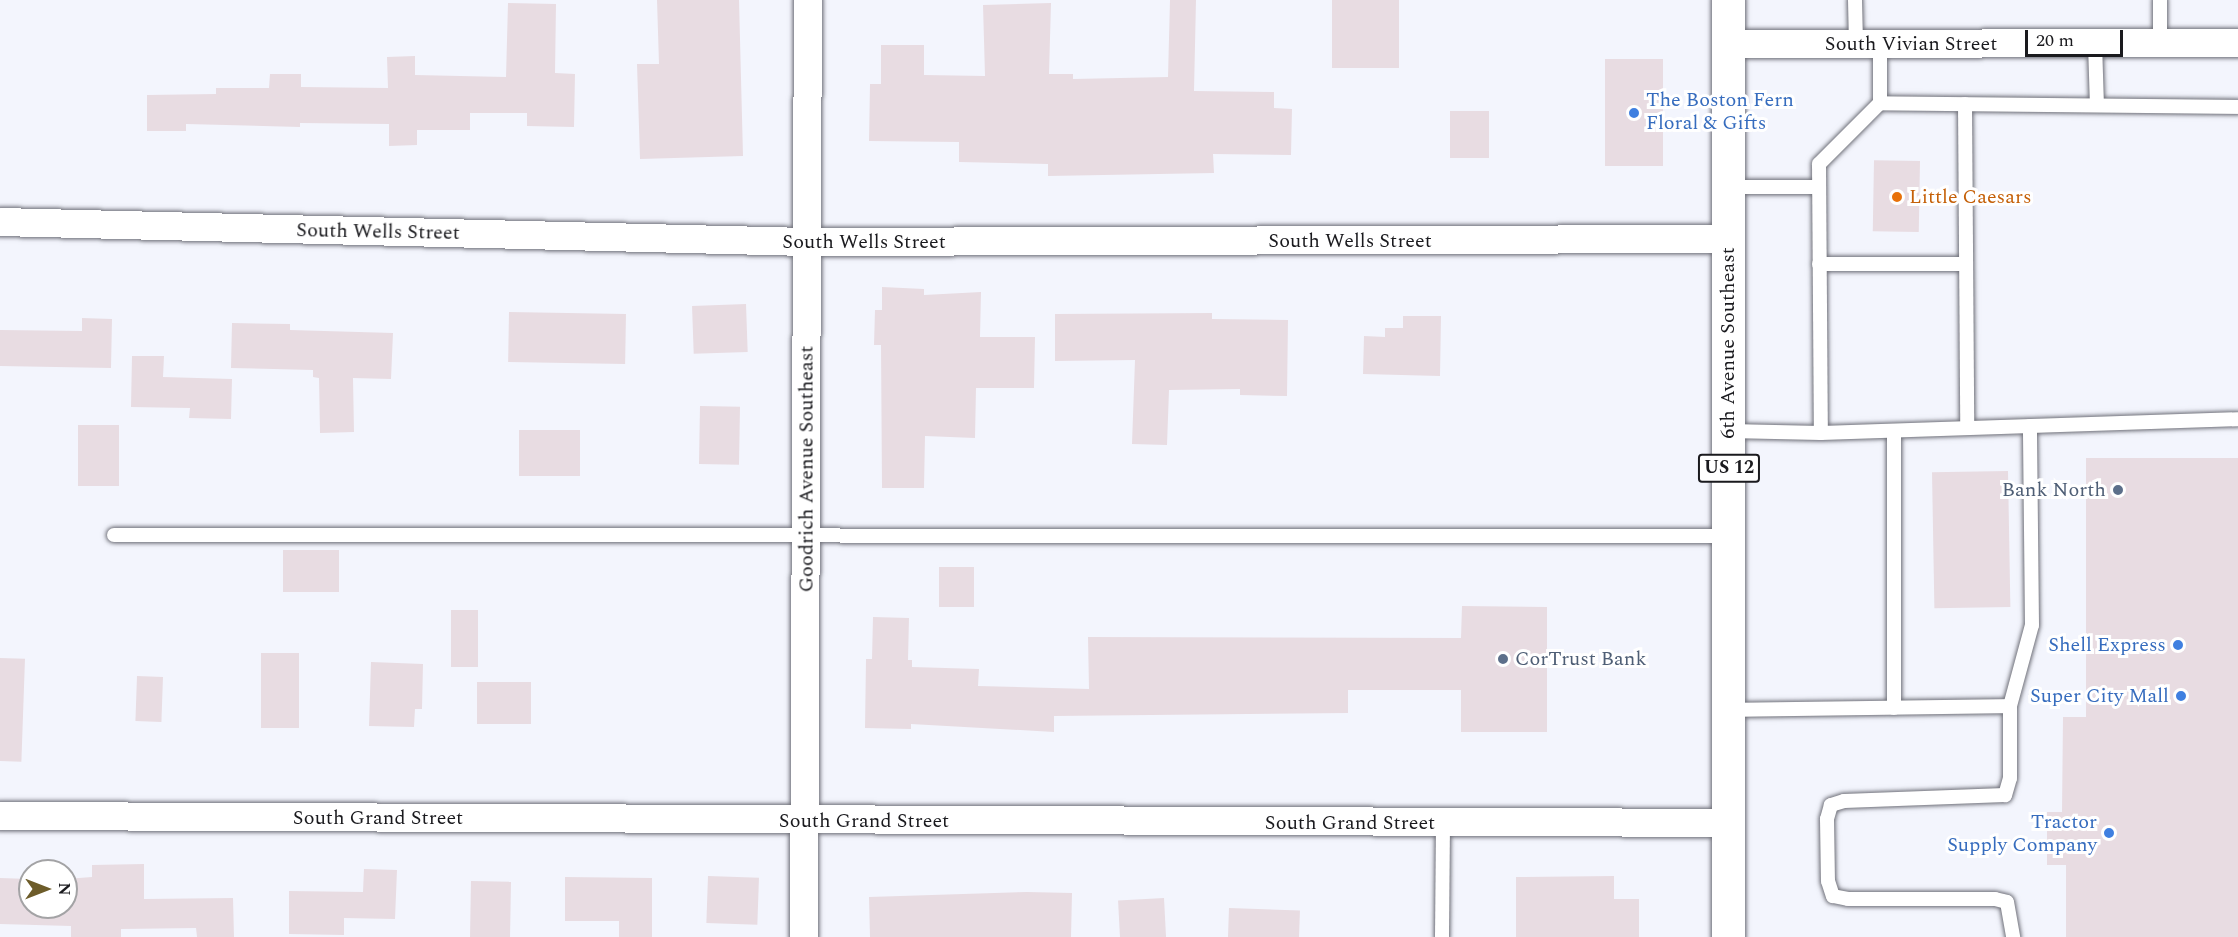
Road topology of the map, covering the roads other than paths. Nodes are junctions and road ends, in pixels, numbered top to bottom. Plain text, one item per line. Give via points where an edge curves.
1 (808, 0) edge
2 (1728, 0) edge
3 (1855, 0) edge
4 (2160, 0) edge
5 (2096, 43) junction
6 (2160, 43) junction
7 (2238, 43) edge
8 (1728, 44) junction
9 (1868, 44) junction
10 (1880, 103) junction
11 (1965, 104) junction
12 (2097, 105) junction
13 (2238, 107) edge
14 (1728, 187) junction
15 (1819, 187) junction
16 (0, 222) edge
17 (1728, 239) junction
18 (807, 242) junction
19 (1819, 264) junction
20 (1965, 264) junction
21 (2238, 419) edge
22 (2030, 426) junction
23 (1967, 428) junction
24 (1729, 431) junction
25 (1894, 431) junction
26 (1821, 433) junction
27 (114, 535) dead end
28 (807, 535) junction
29 (1729, 536) junction
30 (2010, 706) junction
31 (1894, 708) junction
32 (1728, 710) junction
33 (0, 816) edge
34 (805, 821) junction
35 (1443, 823) junction
36 (1728, 823) junction
37 (804, 937) edge
38 (1442, 937) edge
39 (1728, 937) edge
40 (2013, 937) edge

1 - 18 street, Goodrich Avenue Southeast
2 - 8 highway, 6th Avenue Southeast / US 12
3 - 9 lane
4 - 6 lane
5 - 6 street, South Vivian Street
5 - 9 street, South Vivian Street
5 - 12 lane
6 - 7 street, South Vivian Street
8 - 9 street, South Vivian Street
8 - 14 highway, 6th Avenue Southeast / US 12
9 - 10 lane
10 - 11 lane
10 - 15 lane via 1819,164
11 - 12 lane
11 - 20 lane
12 - 13 lane
14 - 15 lane
14 - 17 highway, 6th Avenue Southeast / US 12
15 - 19 lane
16 - 18 street, South Wells Street
17 - 18 street, South Wells Street
17 - 24 highway, 6th Avenue Southeast / US 12
18 - 28 street, Goodrich Avenue Southeast
19 - 20 lane
19 - 26 lane
20 - 23 lane
21 - 22 lane
22 - 23 lane
22 - 30 lane via 2032,625
23 - 25 lane
24 - 26 lane
24 - 29 highway, 6th Avenue Southeast / US 12
25 - 26 lane
25 - 31 lane
27 - 28 lane
28 - 29 lane
28 - 34 street, Goodrich Avenue Southeast
29 - 32 highway, 6th Avenue Southeast / US 12
30 - 31 lane
30 - 40 lane via 2010,778 2005,795 1844,801 1831,805 1827,860 1833,896 1995,899 2007,902
31 - 32 lane
32 - 36 highway, 6th Avenue Southeast / US 12
33 - 34 street, South Grand Street
34 - 35 street, South Grand Street
34 - 37 street, Goodrich Avenue Southeast
35 - 36 street, South Grand Street
35 - 38 lane
36 - 39 highway, 6th Avenue Southeast / US 12

